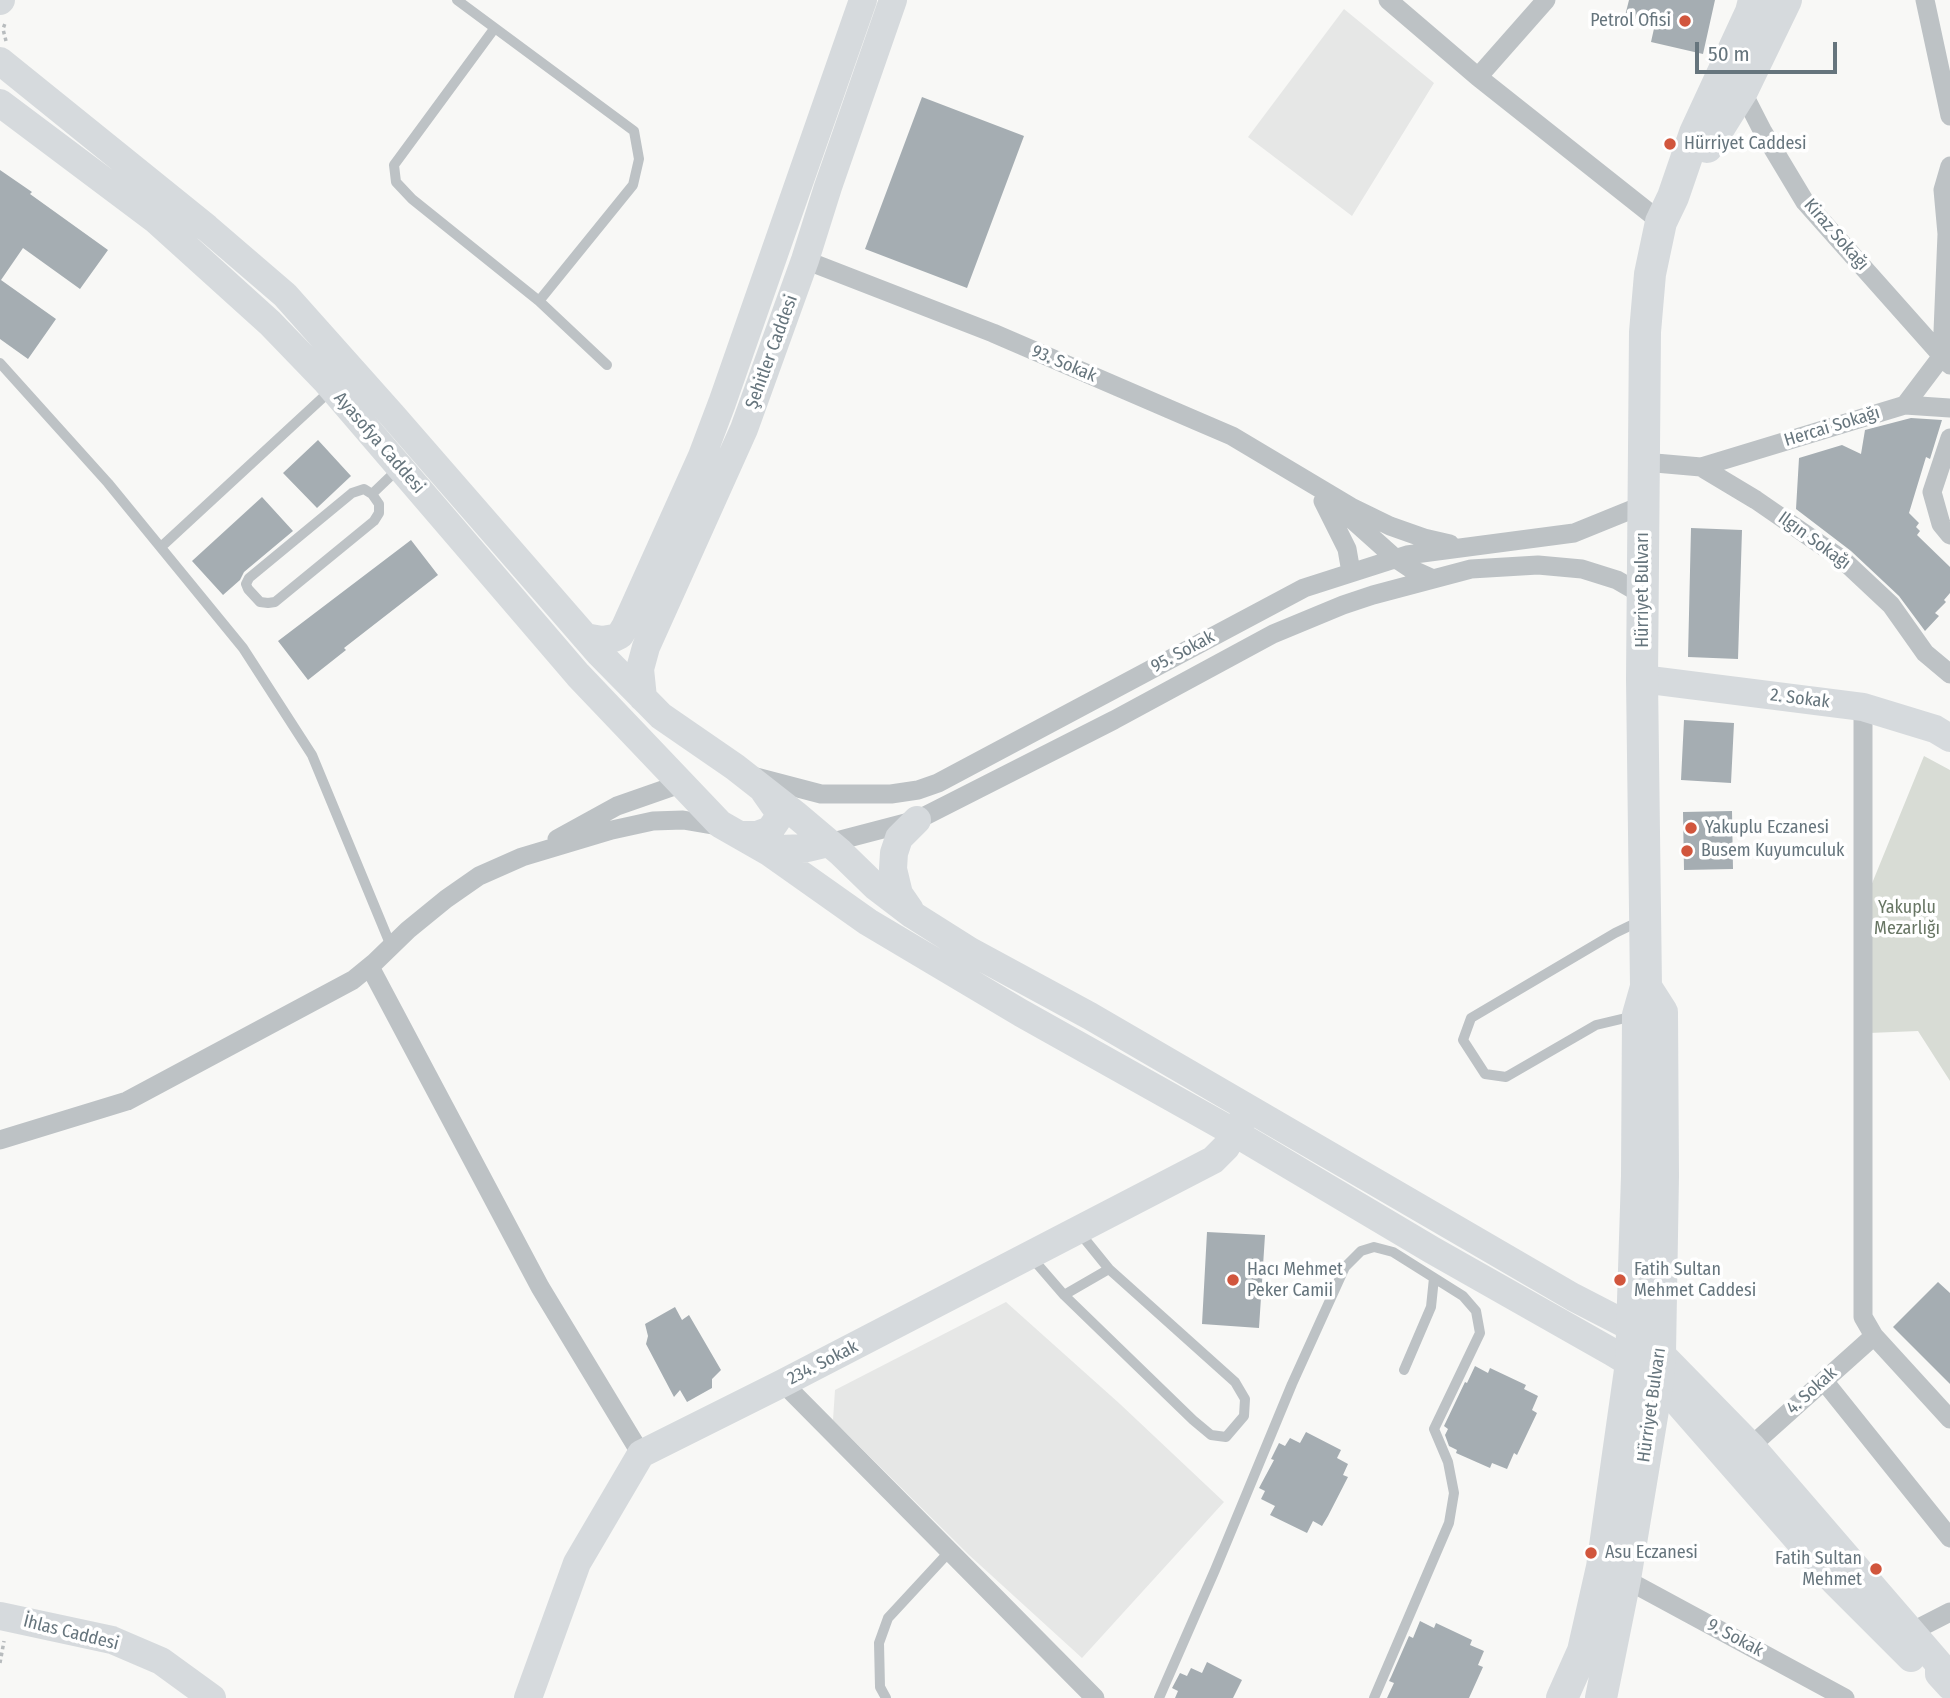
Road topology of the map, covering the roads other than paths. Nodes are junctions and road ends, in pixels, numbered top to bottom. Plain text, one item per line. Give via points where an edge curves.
1 (457, 0) edge
2 (863, 0) edge
3 (893, 0) edge
4 (1388, 0) edge
5 (1546, 0) edge
6 (1754, 0) edge
7 (1786, 0) edge
8 (1925, 0) edge
9 (494, 29) junction
10 (1736, 43) junction
11 (0, 61) edge
12 (837, 75) junction
13 (1478, 77) junction
14 (865, 84) junction
15 (1742, 91) junction
16 (0, 103) edge
17 (1950, 117) edge
18 (1950, 166) edge
19 (800, 178) junction
20 (828, 187) junction
21 (1667, 209) junction
22 (805, 260) junction
23 (539, 301) junction
24 (1946, 361) edge
25 (0, 363) edge
26 (607, 365) dead end
27 (332, 389) junction
28 (1905, 405) junction
29 (1950, 408) edge
30 (1950, 438) edge
31 (1644, 462) junction
32 (400, 467) junction
33 (1700, 467) junction
34 (1314, 485) junction
35 (372, 494) junction
36 (1643, 505) junction
37 (685, 527) junction
38 (1950, 535) edge
39 (161, 547) junction
40 (1466, 547) junction
41 (1395, 558) junction
42 (1351, 572) junction
43 (1433, 579) junction
44 (1643, 595) junction
45 (1236, 624) junction
46 (585, 638) junction
47 (1247, 648) junction
48 (1950, 674) edge
49 (1642, 679) junction
50 (643, 698) junction
51 (1863, 707) junction
52 (1945, 727) edge
53 (735, 767) junction
54 (680, 783) junction
55 (760, 786) junction
56 (917, 820) junction
57 (736, 833) junction
58 (829, 843) junction
59 (535, 852) junction
60 (913, 915) junction
61 (1645, 919) junction
62 (391, 947) junction
63 (370, 967) junction
64 (1642, 1001) junction
65 (1249, 1107) junction
66 (1234, 1133) junction
67 (0, 1140) edge
68 (1078, 1230) junction
69 (1030, 1255) junction
70 (1109, 1269) junction
71 (1434, 1278) junction
72 (1064, 1295) junction
73 (1633, 1328) junction
74 (1874, 1336) junction
75 (1650, 1365) junction
76 (1404, 1370) dead end
77 (1824, 1381) junction
78 (783, 1383) junction
79 (1950, 1419) edge
80 (1751, 1446) junction
81 (641, 1454) junction
82 (1950, 1538) edge
83 (950, 1551) junction
84 (1625, 1579) junction
85 (1950, 1612) edge
86 (0, 1616) edge
87 (1911, 1632) junction
88 (1945, 1680) edge
89 (212, 1698) edge
90 (528, 1698) edge
91 (886, 1698) edge
92 (1095, 1698) edge
93 (1159, 1698) edge
94 (1374, 1698) edge
95 (1562, 1698) edge
96 (1601, 1698) edge
97 (1845, 1698) edge

1 - 9 lane
2 - 12 main road, Şehitler Caddesi
3 - 14 main road, Şehitler Caddesi
4 - 13 street
5 - 13 street
6 - 10 main road, Hürriyet Bulvarı
7 - 15 main road, Hürriyet Bulvarı
8 - 17 street
9 - 23 lane via 394,165 396,182
9 - 23 lane via 634,131 639,159 633,185
10 - 15 main road via 1734,57
10 - 21 main road, Hürriyet Bulvarı
11 - 46 main road via 285,295
12 - 14 main road
12 - 19 main road, Şehitler Caddesi
13 - 21 street
14 - 20 main road, Şehitler Caddesi
15 - 21 main road, Hürriyet Bulvarı
15 - 24 street, Kiraz Sokağı via 1805,202
16 - 27 main road, Ayasofya Caddesi via 156,220 270,323
18 - 24 street via 1944,190
19 - 20 main road
19 - 37 main road, Şehitler Caddesi via 713,428
20 - 22 main road, Şehitler Caddesi
21 - 31 main road, Hürriyet Bulvarı via 1650,274
22 - 34 street, 93. Sokak via 993,333 1232,436
22 - 37 main road, Şehitler Caddesi via 744,429
23 - 26 lane
24 - 28 street
25 - 39 lane
27 - 32 main road, Ayasofya Caddesi
27 - 39 lane
28 - 29 street
28 - 33 street, Hercai Sokağı
30 - 38 street via 1932,492 1941,524
31 - 33 street, Ilgın Sokağı
31 - 36 main road, Hürriyet Bulvarı
32 - 35 lane
32 - 54 main road, Ayasofya Caddesi via 578,675
33 - 48 street, Ilgın Sokağı via 1843,559 1891,605 1925,653
34 - 40 street via 1390,526
34 - 41 street
34 - 42 street via 1348,549
35 - 35 lane via 364,489 352,494 249,578 248,589 260,602 275,602 374,521 379,503
36 - 40 street, 95. Sokak via 1574,533
36 - 44 main road, Hürriyet Bulvarı
37 - 46 main road, Şehitler Caddesi via 620,635 603,640
37 - 50 main road, Şehitler Caddesi via 640,669
39 - 62 lane via 243,648 312,755
40 - 41 street, 95. Sokak
41 - 42 street, 95. Sokak
41 - 43 street
42 - 45 street, 95. Sokak via 1304,588
43 - 44 street, 95. Sokak via 1471,569 1538,565 1582,569 1617,580
43 - 47 street, 95. Sokak via 1343,605
44 - 49 main road, Hürriyet Bulvarı
45 - 47 street
45 - 53 street, 95. Sokak via 939,783 918,790 821,794 761,779
46 - 50 main road
47 - 56 street, 95. Sokak
49 - 51 main road, 2. Sokak
49 - 61 main road, Hürriyet Bulvarı
50 - 53 main road via 661,716
51 - 52 main road, 2. Sokak
51 - 74 street via 1863,1317
53 - 54 main road via 707,762
53 - 55 main road
54 - 57 main road, Ayasofya Caddesi
54 - 59 street via 617,806
55 - 57 main road via 778,811 778,820 757,835
55 - 58 main road
56 - 58 street, 95. Sokak
56 - 60 main road via 900,838 893,869 899,894
57 - 58 main road via 779,849
57 - 59 street via 683,820 653,821
57 - 66 main road, Ayasofya Caddesi via 868,922
58 - 60 main road
59 - 62 street via 479,876
60 - 65 main road
61 - 64 main road, Hürriyet Bulvarı
61 - 64 lane via 1471,1018 1463,1040 1485,1074 1506,1077
62 - 63 street
63 - 67 street via 127,1101
63 - 81 street via 540,1287
64 - 73 main road, Hürriyet Bulvarı
64 - 75 main road, Hürriyet Bulvarı via 1662,1013 1662,1176
65 - 66 main road, 234. Sokak
65 - 73 main road
66 - 68 main road, 234. Sokak via 1213,1160
66 - 75 main road, Ayasofya Caddesi via 1432,1250
68 - 69 main road, 234. Sokak
68 - 70 lane
69 - 72 lane
69 - 78 main road, 234. Sokak
70 - 72 lane
70 - 72 lane via 1235,1382 1245,1399 1244,1416 1226,1437 1211,1435 1193,1420
71 - 76 lane via 1431,1307
71 - 93 lane via 1393,1252 1374,1247 1361,1251 1345,1267
71 - 94 lane via 1463,1296 1476,1311 1480,1332 1434,1429 1448,1462 1454,1493 1449,1523
73 - 75 main road, Hürriyet Bulvarı
74 - 77 street, 4. Sokak
74 - 79 street
75 - 80 main road
75 - 84 main road, Hürriyet Bulvarı
75 - 88 main road via 1834,1581 1926,1674
75 - 95 main road, Hürriyet Bulvarı via 1583,1651
77 - 80 street, 4. Sokak
77 - 82 street
78 - 81 main road, 234. Sokak
78 - 83 street
80 - 87 main road
81 - 90 main road via 577,1563
83 - 91 lane via 888,1618 879,1643 880,1687
83 - 92 street
84 - 96 main road, Hürriyet Bulvarı
84 - 97 street, 9. Sokak
85 - 87 street
86 - 89 main road, İhlas Caddesi via 112,1640 161,1661
87 - 88 main road via 1939,1664

